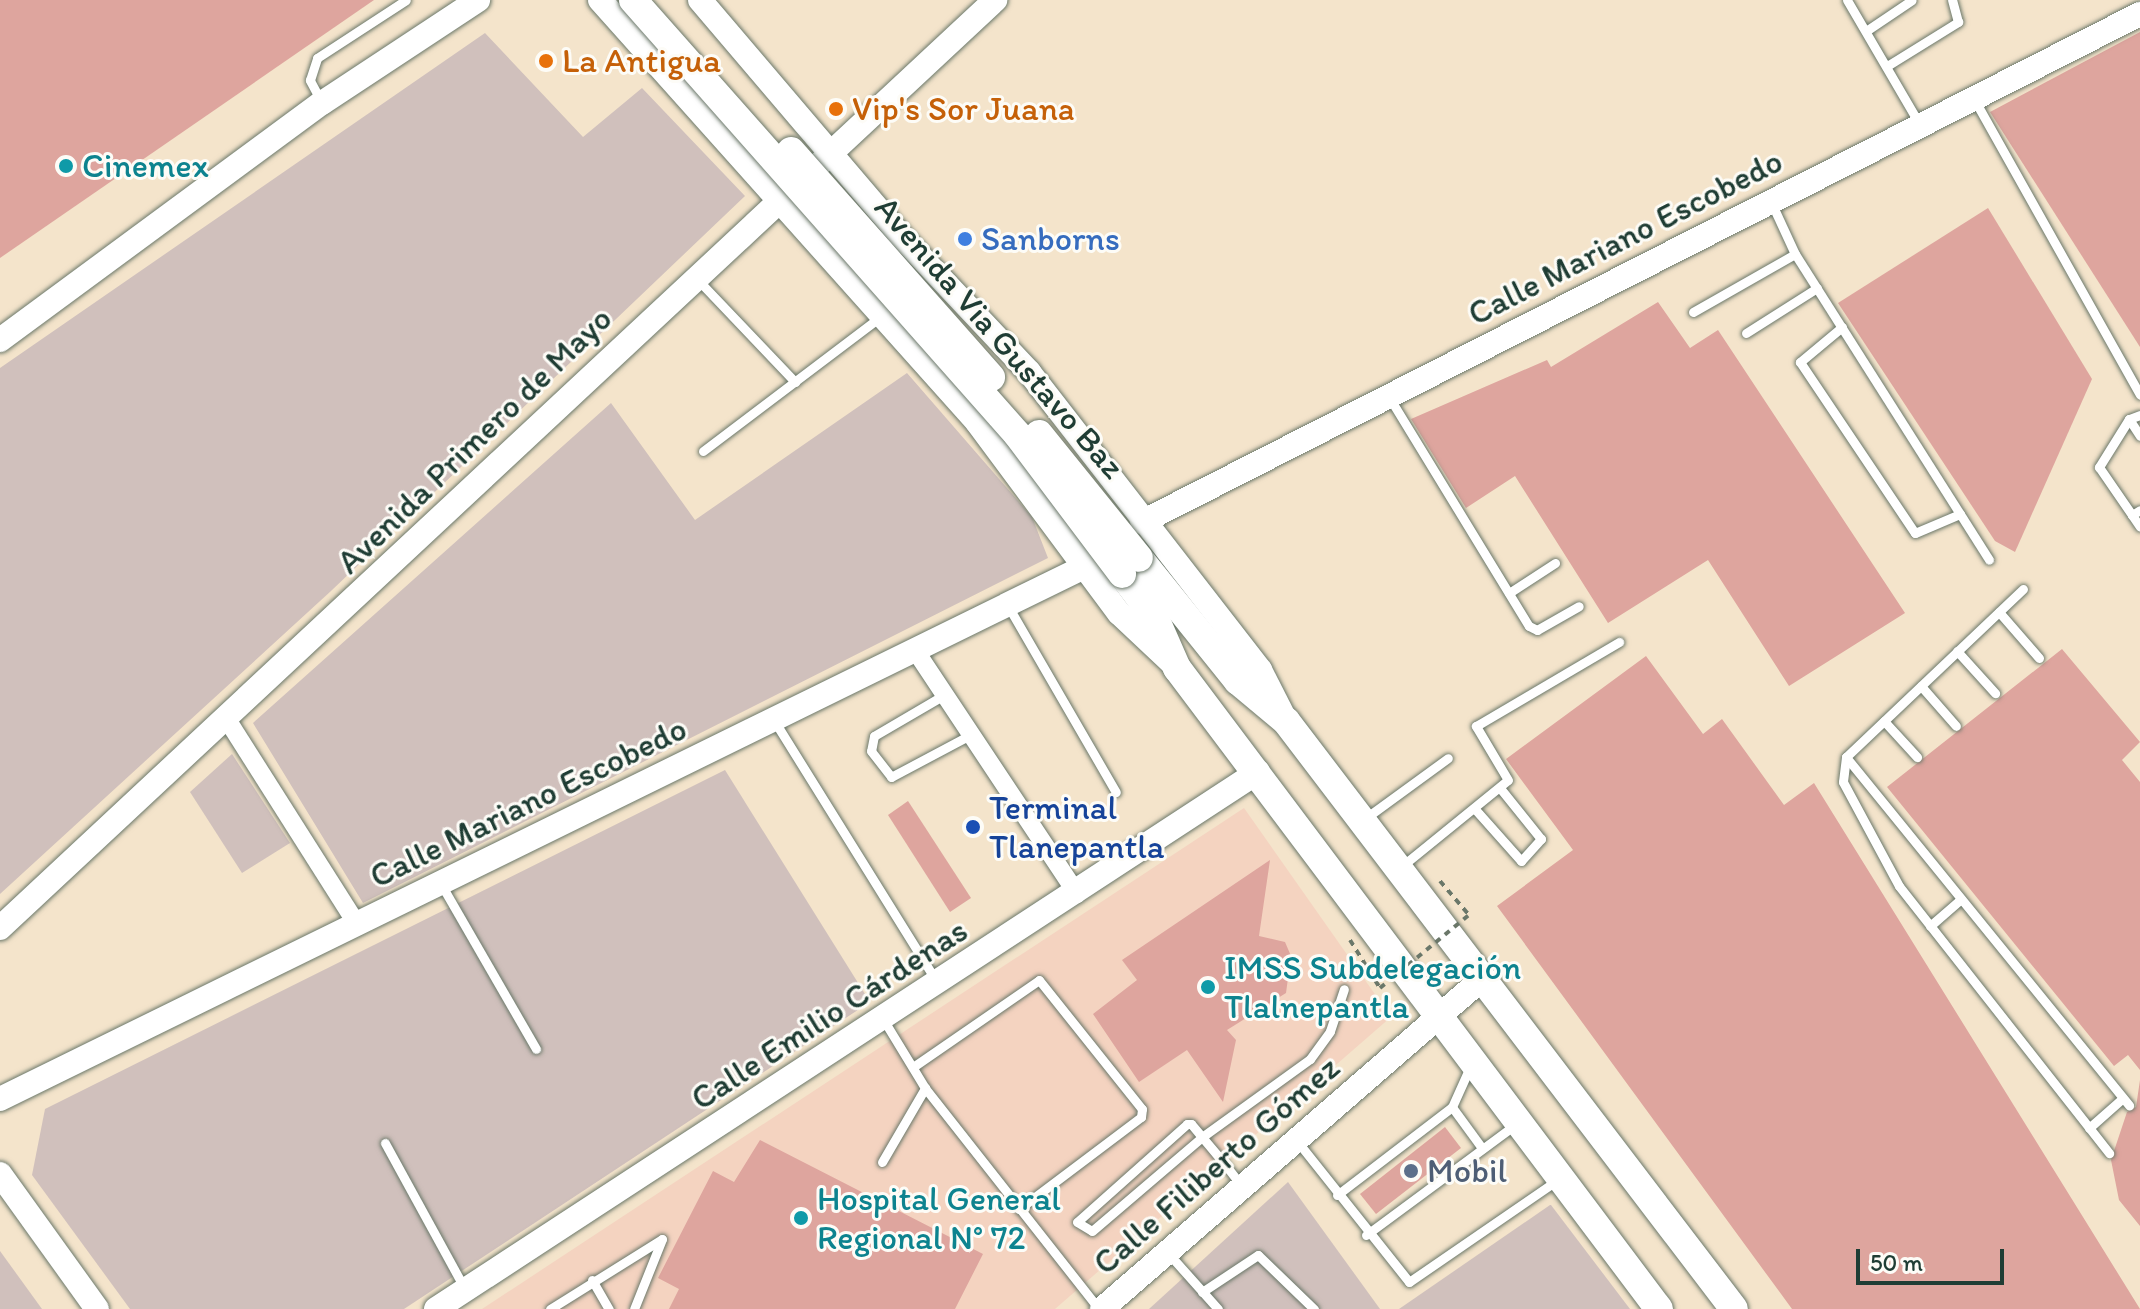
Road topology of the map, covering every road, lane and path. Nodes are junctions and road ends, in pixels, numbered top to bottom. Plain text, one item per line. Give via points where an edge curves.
1 (406, 0) edge
2 (478, 0) edge
3 (600, 0) edge
4 (633, 0) edge
5 (656, 0) edge
6 (700, 0) edge
7 (995, 0) edge
8 (1847, 0) edge
9 (1912, 0) edge
10 (1952, 0) edge
11 (2140, 14) edge
12 (1866, 31) junction
13 (1887, 66) junction
14 (1974, 99) junction
15 (322, 103) junction
16 (1920, 125) junction
17 (828, 152) junction
18 (773, 202) junction
19 (1771, 202) junction
20 (899, 234) junction
21 (1795, 254) junction
22 (695, 276) junction
23 (840, 277) junction
24 (1817, 288) junction
25 (1693, 312) dead end
26 (879, 318) junction
27 (1842, 327) junction
28 (1746, 333) dead end
29 (0, 340) edge
30 (795, 382) junction
31 (1387, 394) junction
32 (2140, 395) edge
33 (2140, 415) edge
34 (2129, 419) junction
35 (2140, 436) edge
36 (703, 451) dead end
37 (2136, 512) edge
38 (1960, 514) junction
39 (1142, 522) junction
40 (2140, 527) edge
41 (1989, 560) dead end
42 (1555, 563) dead end
43 (1086, 566) junction
44 (1130, 566) junction
45 (2023, 589) dead end
46 (1509, 593) junction
47 (1008, 606) junction
48 (1579, 606) dead end
49 (1999, 612) junction
50 (1619, 642) dead end
51 (915, 650) junction
52 (1957, 651) junction
53 (2039, 658) dead end
54 (1177, 668) junction
55 (1921, 686) junction
56 (1995, 693) dead end
57 (944, 695) junction
58 (773, 719) junction
59 (228, 721) junction
60 (1286, 721) junction
61 (1884, 721) junction
62 (1956, 726) dead end
63 (970, 735) junction
64 (1846, 757) junction
65 (1917, 757) dead end
66 (1448, 758) dead end
67 (1258, 772) junction
68 (1500, 788) junction
69 (1116, 792) dead end
70 (1474, 808) junction
71 (1362, 820) junction
72 (1399, 868) junction
73 (1436, 876) dead end
74 (441, 883) junction
75 (1077, 894) junction
76 (1961, 899) junction
77 (357, 924) junction
78 (1930, 926) junction
79 (0, 928) edge
80 (1351, 951) dead end
81 (1483, 978) junction
82 (938, 984) junction
83 (1344, 989) dead end
84 (1440, 1017) junction
85 (883, 1019) junction
86 (536, 1049) dead end
87 (1473, 1061) junction
88 (913, 1067) junction
89 (925, 1088) junction
90 (0, 1099) edge
91 (1452, 1107) junction
92 (1518, 1122) junction
93 (2089, 1128) junction
94 (1202, 1137) junction
95 (1297, 1141) junction
96 (385, 1143) dead end
97 (1482, 1148) junction
98 (2109, 1153) dead end
99 (882, 1162) dead end
100 (0, 1174) edge
101 (1561, 1178) junction
102 (1243, 1187) junction
103 (1337, 1195) junction
104 (1019, 1209) junction
105 (1366, 1235) junction
106 (1168, 1253) junction
107 (592, 1280) junction
108 (465, 1290) junction
109 (1202, 1292) junction
110 (441, 1307) edge
111 (97, 1309) edge
112 (550, 1309) edge
113 (609, 1309) edge
114 (634, 1309) edge
115 (1101, 1309) edge
116 (1218, 1309) edge
117 (1314, 1309) edge
118 (1659, 1309) edge
119 (1734, 1309) edge

1 - 15 lane via 317,58 310,80
2 - 15 street
3 - 18 street, Avenida Via Gustavo Baz
4 - 44 main road, Avenida Via Gustavo Baz, bridge
5 - 44 main road, Avenida Via Gustavo Baz, bridge via 1018,408
6 - 17 street, Avenida Via Gustavo Baz
7 - 17 street, Avenida Primero de Mayo
8 - 12 lane
9 - 12 lane
10 - 13 lane via 1958,22
11 - 14 street, Calle Mariano Escobedo
12 - 13 lane
13 - 16 lane
14 - 16 street, Calle Mariano Escobedo
14 - 32 lane
15 - 29 street
16 - 19 street, Calle Mariano Escobedo
17 - 18 street, Avenida Primero de Mayo
17 - 20 street, Avenida Via Gustavo Baz
18 - 22 street, Avenida Primero de Mayo
18 - 23 street, Avenida Via Gustavo Baz
19 - 21 lane
19 - 31 street, Calle Mariano Escobedo
20 - 23 street via 888,229 864,237
20 - 39 street, Avenida Via Gustavo Baz via 1029,372
21 - 24 lane
21 - 25 lane
22 - 30 lane
22 - 59 street, Avenida Primero de Mayo
23 - 26 street, Avenida Via Gustavo Baz
24 - 27 lane
24 - 28 lane
26 - 30 lane
26 - 43 street, Avenida Via Gustavo Baz via 977,422
27 - 38 lane
27 - 38 lane via 1800,362 1915,533
30 - 36 lane
31 - 39 street, Calle Mariano Escobedo
31 - 46 lane
33 - 34 lane
34 - 35 lane
34 - 37 lane via 2099,467
37 - 40 lane
38 - 41 lane
39 - 60 street, Avenida Via Gustavo Baz via 1260,670
42 - 46 lane
43 - 47 street, Calle Mariano Escobedo
43 - 54 street, Avenida Via Gustavo Baz via 1119,613
44 - 54 main road, Avenida Via Gustavo Baz
44 - 60 main road, Avenida Via Gustavo Baz via 1238,681
45 - 49 lane
46 - 48 lane via 1534,630
47 - 51 street, Calle Mariano Escobedo
47 - 69 lane
49 - 52 lane
49 - 53 lane
50 - 68 lane via 1476,726 1507,776
51 - 57 street
51 - 58 street, Calle Mariano Escobedo
52 - 55 lane
52 - 56 lane
54 - 67 main road, Avenida Via Gustavo Baz
55 - 61 lane
55 - 62 lane
57 - 63 street
57 - 63 lane via 874,736 871,751 891,777
58 - 74 street, Calle Mariano Escobedo
58 - 82 lane
59 - 77 street
59 - 79 street, Avenida Primero de Mayo
60 - 71 main road, Avenida Via Gustavo Baz
61 - 64 lane
61 - 65 lane
63 - 75 street
64 - 76 lane
64 - 78 lane via 1846,794
66 - 71 lane
67 - 75 street, Calle Emilio Cárdenas
67 - 84 main road, Avenida Via Gustavo Baz
68 - 70 lane
68 - 70 lane via 1541,839 1521,861
70 - 72 lane
71 - 72 main road, Avenida Via Gustavo Baz
72 - 81 main road, Avenida Via Gustavo Baz
73 - 80 path, bridge via 1469,915 1380,988
74 - 77 street, Calle Mariano Escobedo
74 - 86 lane
75 - 82 street, Calle Emilio Cárdenas
76 - 78 lane
76 - 93 lane via 2126,1102
77 - 90 street, Calle Mariano Escobedo
78 - 93 lane
81 - 84 street, Calle Filiberto Gómez
81 - 119 main road, Avenida Via Gustavo Baz
82 - 85 street, Calle Emilio Cárdenas
83 - 94 lane via 1321,1047
84 - 87 main road, Avenida Via Gustavo Baz
84 - 95 street, Calle Filiberto Gómez
85 - 88 lane
85 - 108 street, Calle Emilio Cárdenas
87 - 91 lane
87 - 92 main road, Avenida Via Gustavo Baz
88 - 89 lane
88 - 104 lane via 1039,980 1142,1109 1141,1117
89 - 99 lane
89 - 104 lane
91 - 97 lane
91 - 103 lane
92 - 97 lane
92 - 101 main road, Avenida Via Gustavo Baz
93 - 98 lane
94 - 94 lane via 1185,1125 1077,1222 1092,1231
94 - 102 lane
95 - 102 street, Calle Filiberto Gómez
95 - 103 lane
96 - 108 lane
97 - 105 lane
100 - 111 street
101 - 105 lane via 1421,1280 1398,1275
101 - 118 main road, Avenida Via Gustavo Baz
102 - 106 street, Calle Filiberto Gómez
103 - 105 lane
104 - 115 lane
106 - 109 lane
106 - 115 street, Calle Filiberto Gómez
107 - 112 lane
107 - 113 lane
107 - 114 lane via 662,1239
108 - 110 street, Calle Emilio Cárdenas
109 - 116 lane
109 - 117 lane via 1258,1255

